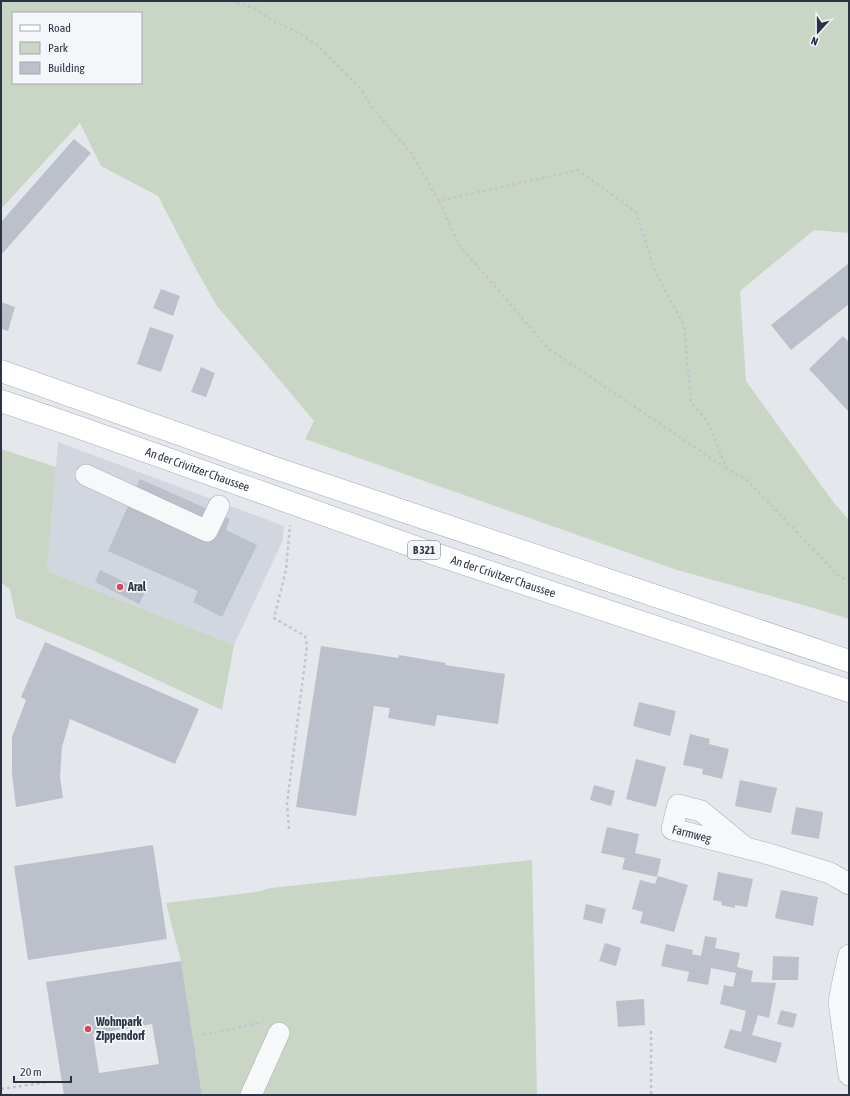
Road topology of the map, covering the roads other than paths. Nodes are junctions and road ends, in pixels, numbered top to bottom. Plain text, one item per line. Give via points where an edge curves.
1 (1, 371) edge
2 (1, 401) edge
3 (86, 475) dead end
4 (219, 506) dead end
5 (849, 661) edge
6 (849, 691) edge
7 (746, 848) dead end
8 (849, 884) edge
9 (849, 955) edge
10 (274, 1027) road end
11 (849, 1075) edge
12 (251, 1095) edge

1 - 5 main road, B 321 via 275,468
2 - 6 main road, An der Crivitzer Chaussee / B 321 via 432,553
3 - 4 street via 207,531
7 - 8 street via 830,873
9 - 11 street via 839,1002
10 - 12 street

